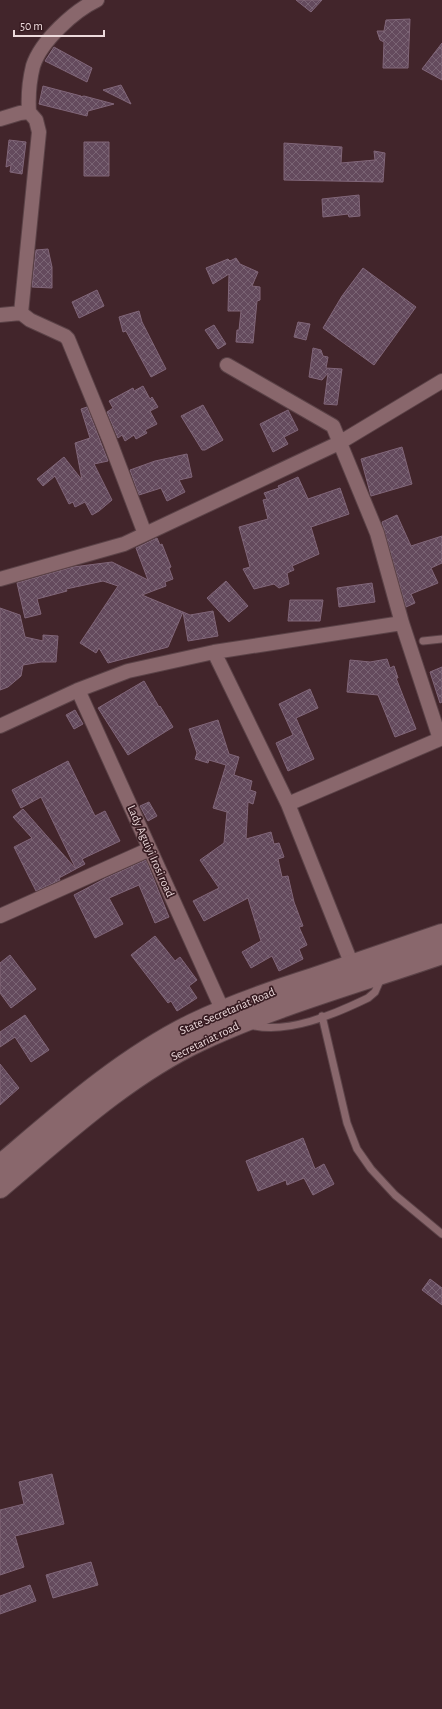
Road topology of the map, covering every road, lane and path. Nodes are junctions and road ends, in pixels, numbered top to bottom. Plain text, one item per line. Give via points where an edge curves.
1 (97, 0) edge
2 (29, 112) junction
3 (0, 119) edge
4 (20, 313) junction
5 (0, 315) edge
6 (227, 365) dead end
7 (442, 381) edge
8 (339, 443) junction
9 (145, 534) junction
10 (0, 579) edge
11 (402, 623) junction
12 (442, 639) edge
13 (423, 641) dead end
14 (214, 652) junction
15 (78, 690) junction
16 (0, 726) edge
17 (441, 739) edge
18 (288, 804) junction
19 (150, 849) junction
20 (0, 916) edge
21 (442, 934) edge
22 (442, 954) edge
23 (352, 965) junction
24 (382, 975) junction
25 (223, 1011) junction
26 (322, 1016) junction
27 (243, 1023) junction
28 (0, 1165) edge
29 (0, 1188) edge
30 (442, 1234) edge

1 - 2 street via 67,20 48,40 34,65 28,93
2 - 3 street
2 - 4 street via 36,120 39,132
4 - 5 street
4 - 9 street via 68,339
6 - 8 street via 333,426
7 - 8 street
8 - 9 street
8 - 11 street via 377,533
9 - 10 street via 124,544
11 - 14 street
11 - 17 street
12 - 13 lane
14 - 15 street via 128,671
14 - 18 street
15 - 16 street
15 - 19 street, Lady Aguiyi Irosi road
17 - 18 street
18 - 23 street
19 - 20 street
19 - 25 street, Lady Aguiyi Irosi road
21 - 23 street, State Secretariat Road
22 - 24 street, Secretariat road
23 - 25 street, State Secretariat Road via 253,998
24 - 26 lane via 375,992 368,998
24 - 27 street, Secretariat road
25 - 28 street, State Secretariat Road via 192,1024 121,1068 68,1107
26 - 27 lane via 280,1028
26 - 30 lane via 347,1123 357,1149 395,1195
27 - 29 street, Secretariat road via 199,1042 147,1072 75,1125

